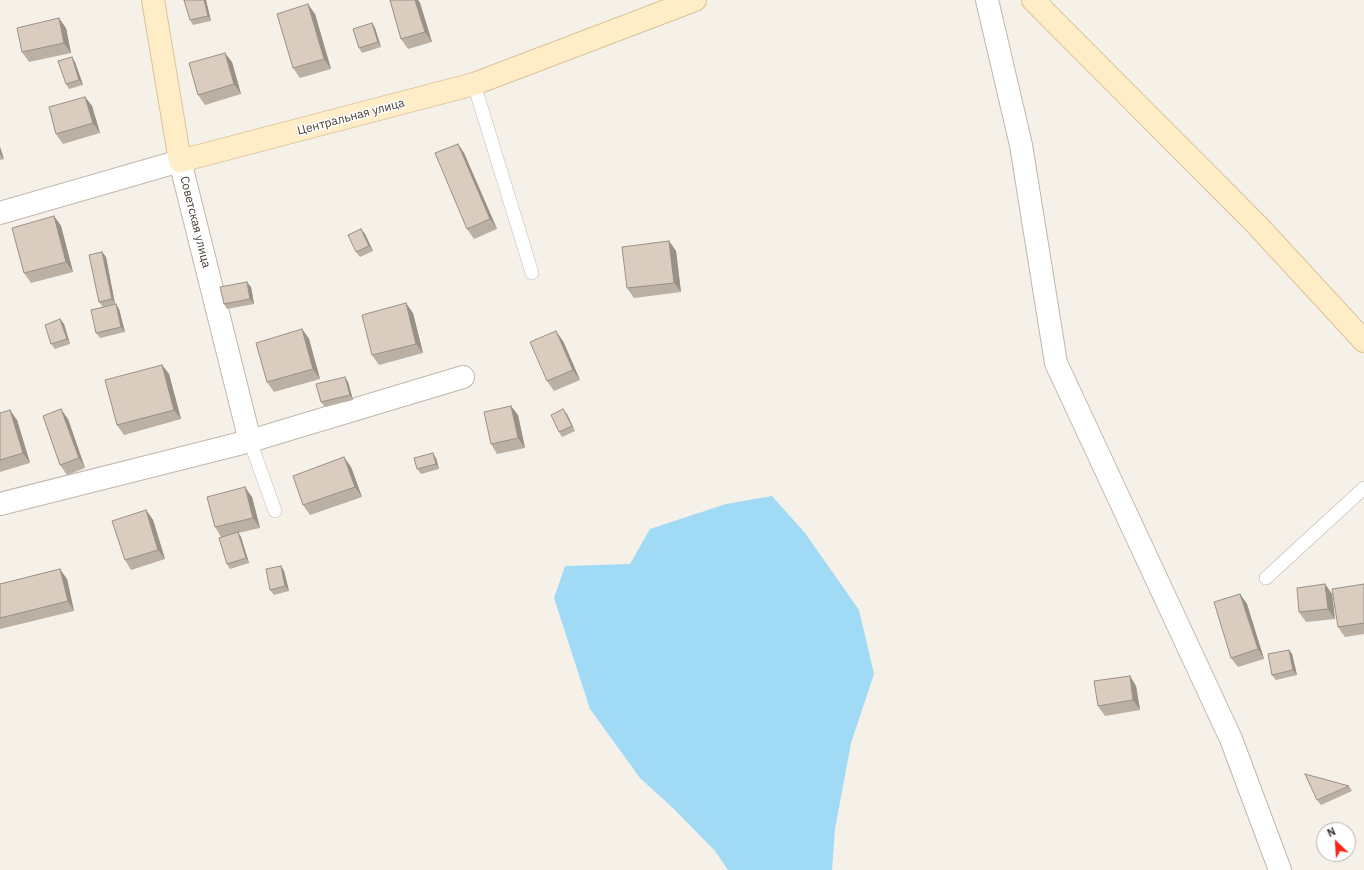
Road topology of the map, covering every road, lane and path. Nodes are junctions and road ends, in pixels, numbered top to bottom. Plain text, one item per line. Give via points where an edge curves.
1 (153, 0) edge
2 (695, 0) edge
3 (987, 0) edge
4 (1033, 0) edge
5 (474, 84) junction
6 (180, 161) junction
7 (0, 213) edge
8 (532, 274) dead end
9 (1364, 340) edge
10 (463, 377) dead end
11 (250, 441) junction
12 (1364, 488) edge
13 (0, 504) edge
14 (275, 511) dead end
15 (1266, 578) dead end
16 (1280, 870) edge

1 - 6 street, Советская улица
2 - 5 street, Центральная улица
3 - 16 street via 1021,145 1056,363 1231,739
4 - 9 street via 1258,226
5 - 6 street, Центральная улица
5 - 8 lane
6 - 7 street, Центральная улица
6 - 11 street, Советская улица
10 - 11 street
11 - 13 street
11 - 14 lane
12 - 15 lane

